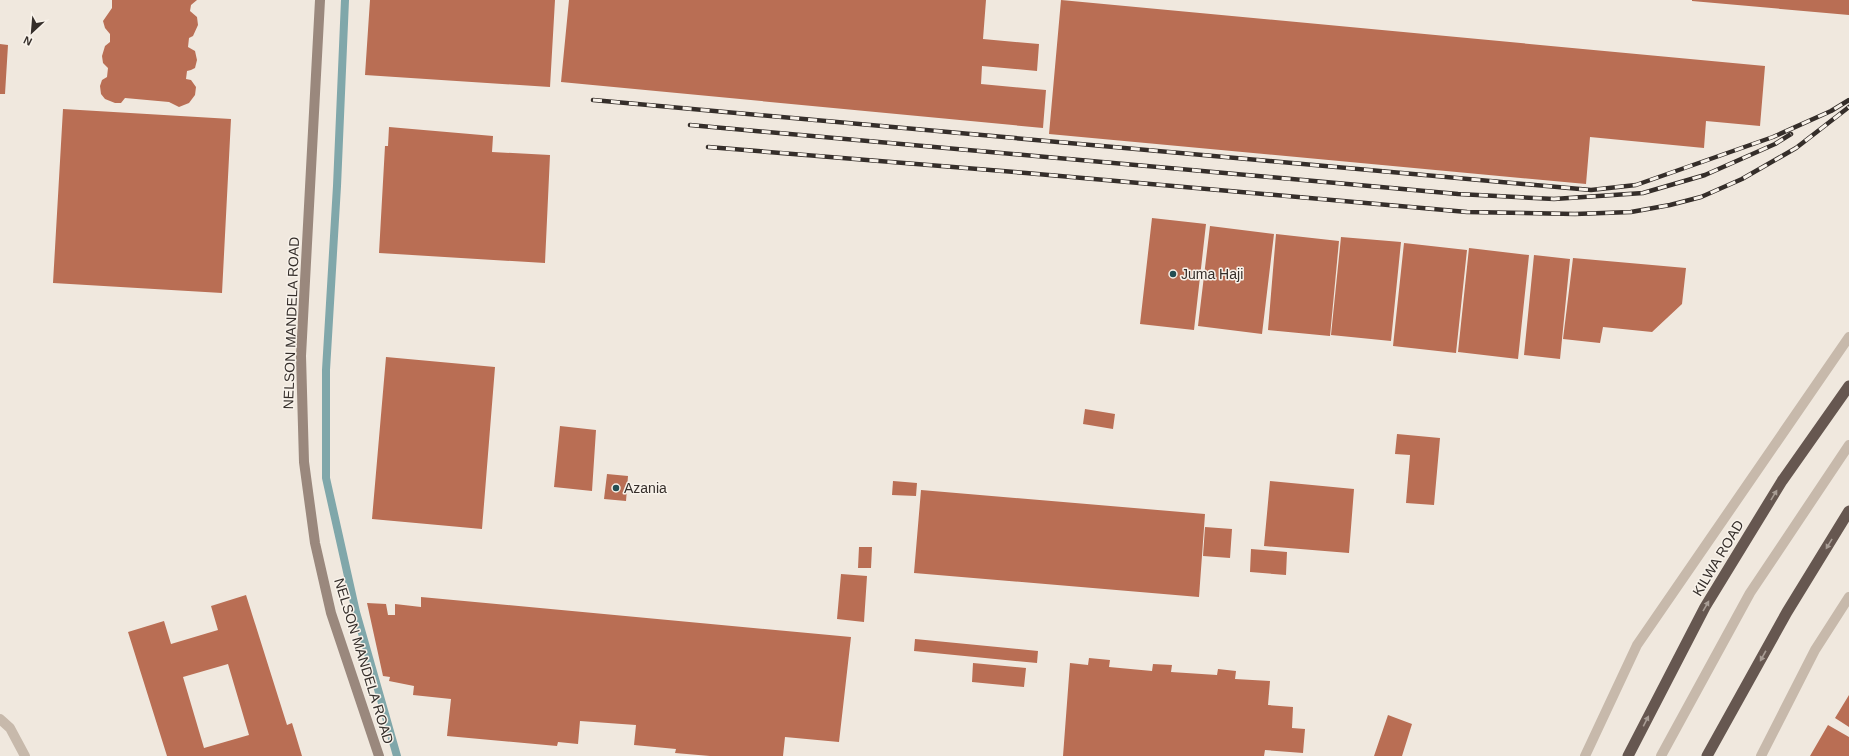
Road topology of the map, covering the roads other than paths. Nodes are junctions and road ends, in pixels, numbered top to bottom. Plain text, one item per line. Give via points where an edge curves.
1 (320, 0) edge
2 (1849, 337) edge
3 (1849, 386) edge
4 (1849, 445) edge
5 (1849, 511) edge
6 (1849, 597) edge
7 (0, 719) edge
8 (25, 756) edge
9 (379, 756) edge
10 (1585, 756) edge
11 (1628, 756) edge
12 (1661, 756) edge
13 (1707, 756) edge
14 (1761, 756) edge

1 - 9 main road, NELSON MANDELA ROAD via 302,356 304,462 315,543 331,613
2 - 10 street via 1637,645
11 -> 3 highway, KILWA ROAD via 1705,607 1782,481
4 - 12 street via 1750,593
5 -> 13 highway via 1787,612
6 - 14 street via 1815,650
7 - 8 street via 10,728

